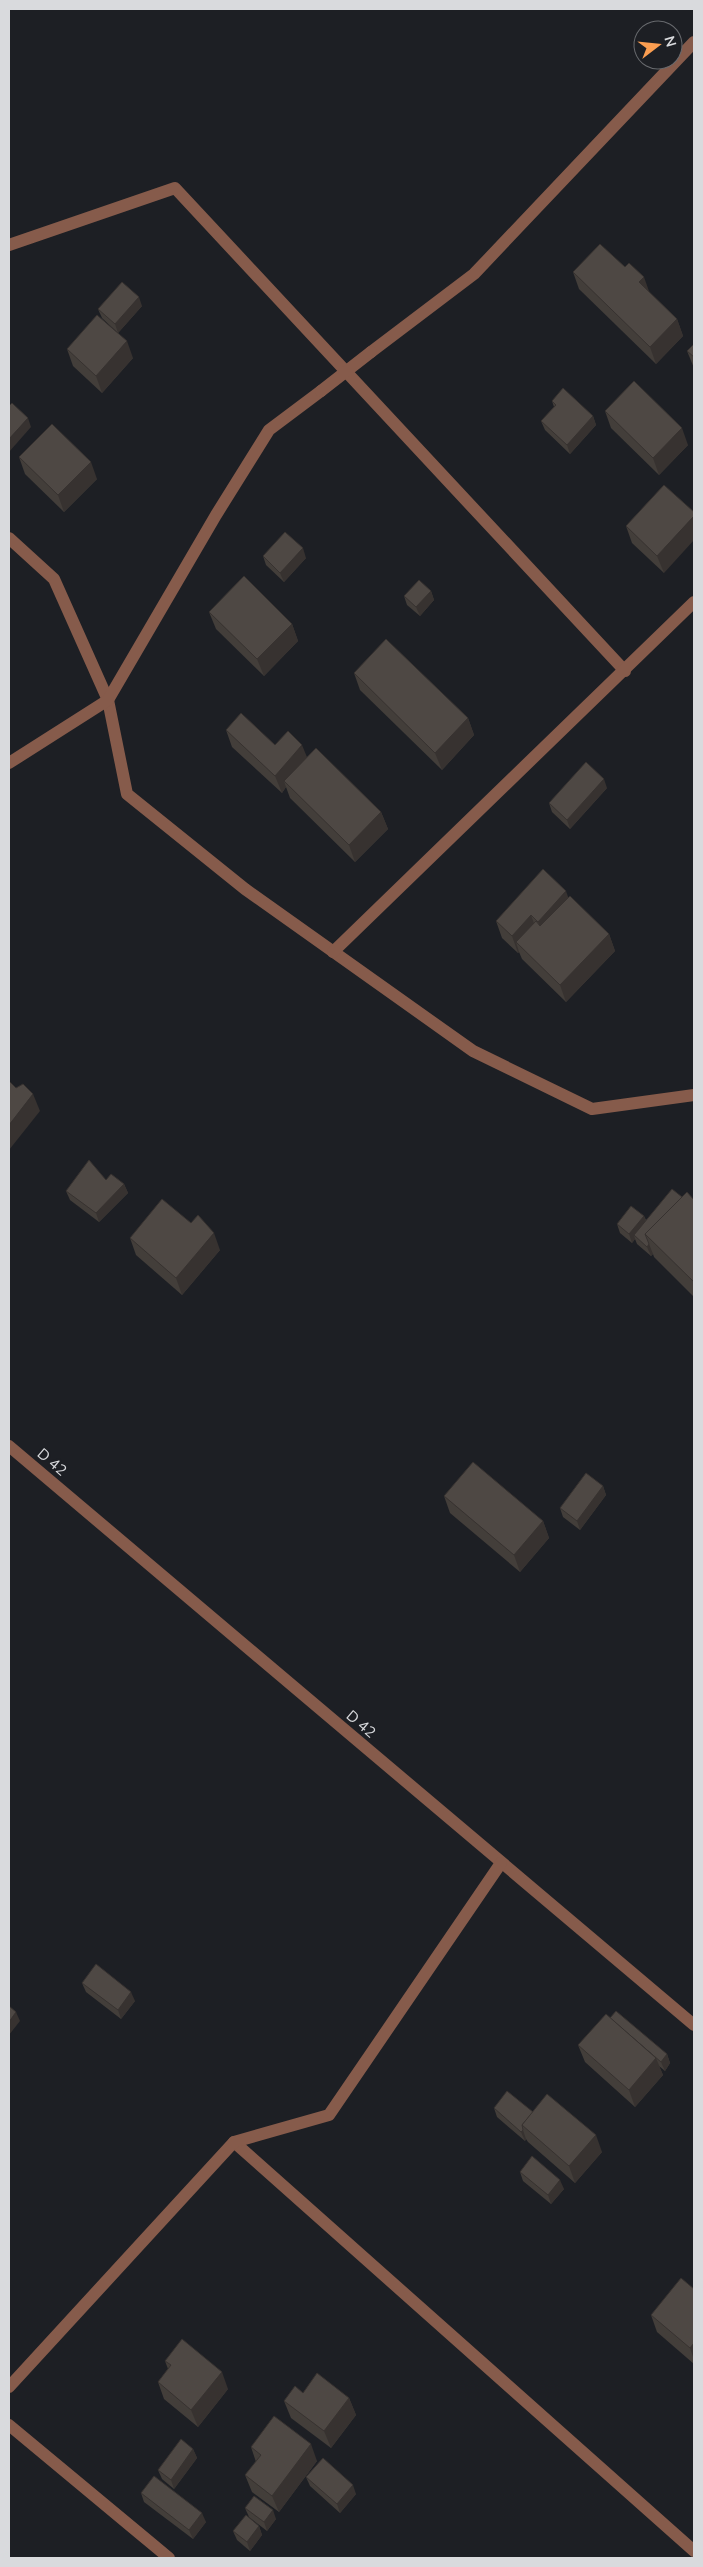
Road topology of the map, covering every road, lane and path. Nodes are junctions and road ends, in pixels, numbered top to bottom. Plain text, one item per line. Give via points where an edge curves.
1 (694, 42) edge
2 (9, 245) edge
3 (9, 538) edge
4 (694, 602) edge
5 (625, 671) junction
6 (108, 700) junction
7 (9, 762) edge
8 (333, 952) junction
9 (694, 1095) edge
10 (9, 1446) edge
11 (501, 1864) junction
12 (694, 2025) edge
13 (234, 2142) junction
14 (9, 2387) edge
15 (9, 2426) edge
16 (694, 2551) edge
17 (170, 2558) edge

1 - 6 street, bridge via 474,274 269,430
2 - 5 street via 175,188
3 - 6 street via 54,579
4 - 5 street
5 - 8 street
6 - 7 street
6 - 8 street via 127,794 245,889
8 - 9 street via 473,1051 592,1108
10 - 11 street, D 42 / D 42
11 - 12 street, D 42 / D 42
11 - 13 street via 329,2114
13 - 14 street
13 - 16 street
15 - 17 street

